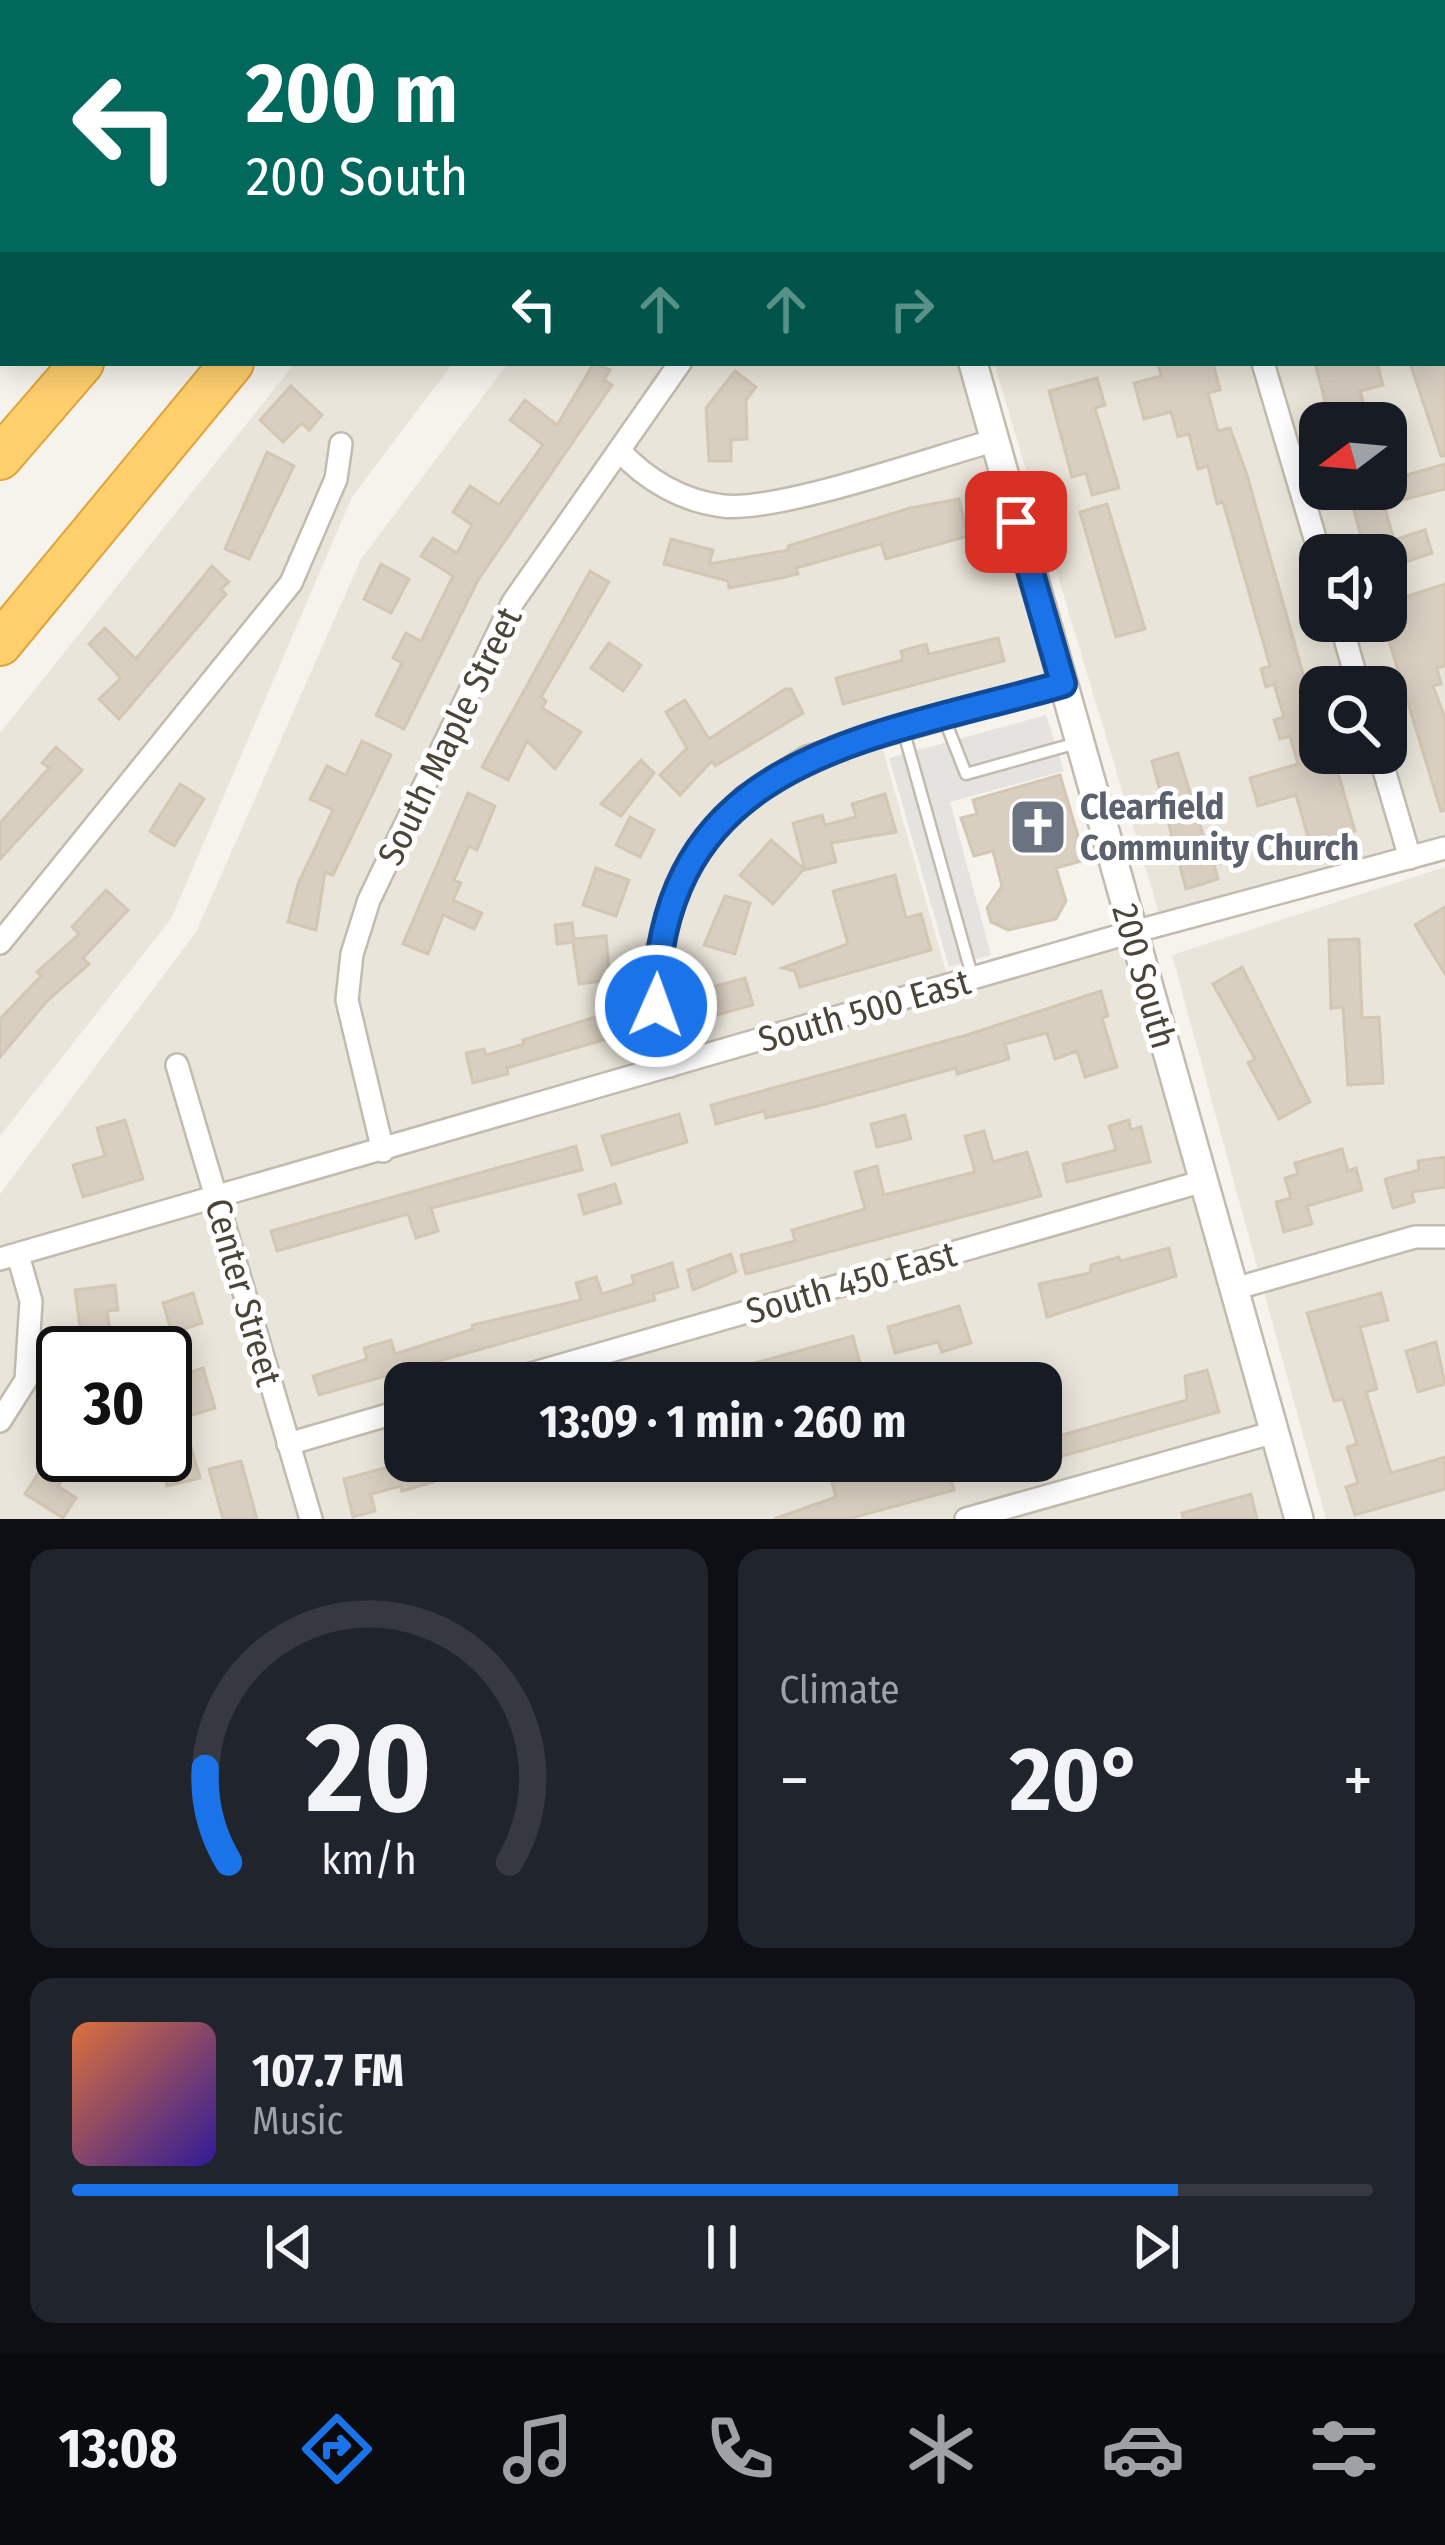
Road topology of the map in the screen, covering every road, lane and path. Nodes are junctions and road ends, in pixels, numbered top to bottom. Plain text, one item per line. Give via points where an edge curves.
1 (79, 366) edge
2 (230, 366) edge
3 (678, 366) edge
4 (974, 366) edge
5 (1264, 366) edge
6 (993, 441) junction
7 (341, 444) dead end
8 (619, 450) junction
9 (0, 458) edge
10 (1314, 534) edge
11 (0, 644) edge
12 (1063, 684) junction
13 (944, 718) junction
14 (903, 729) junction
15 (1079, 742) junction
16 (1385, 774) edge
17 (1445, 848) edge
18 (1410, 858) junction
19 (1133, 932) junction
20 (0, 943) edge
21 (974, 979) junction
22 (177, 1065) dead end
23 (670, 1066) junction
24 (383, 1151) junction
25 (1204, 1181) junction
26 (216, 1198) junction
27 (1445, 1237) edge
28 (9, 1257) edge
29 (1234, 1288) junction
30 (572, 1362) edge
31 (384, 1416) edge
32 (0, 1421) edge
33 (1275, 1432) junction
34 (288, 1444) junction
35 (310, 1519) edge
36 (966, 1519) edge
37 (1299, 1519) edge

1 - 9 highway
2 - 11 highway
3 - 8 street, South Maple Street
4 - 6 street, 200 South
5 - 10 street
6 - 8 street via 786,498 726,506 680,496
6 - 12 street, 200 South
7 - 20 street via 336,479 291,583
8 - 24 street, South Maple Street via 513,602 370,900 347,1000
12 - 13 street
12 - 15 street, 200 South
13 - 14 street
13 - 15 lane via 966,774
14 - 21 lane
14 - 23 street via 807,757 744,797 713,830 685,874 657,950 656,1006
15 - 19 street, 200 South
16 - 18 street
17 - 18 street, South 500 East
18 - 19 street, South 500 East
19 - 21 street, South 500 East
19 - 25 street, 200 South
21 - 23 street, South 500 East
22 - 26 street, Center Street
23 - 24 street, South 500 East
24 - 26 street, South 500 East
25 - 29 street, 200 South
25 - 30 street, South 450 East
26 - 28 street, South 500 East
26 - 34 street, Center Street
27 - 29 street via 1415,1237
28 - 32 street via 31,1301 26,1380
29 - 33 street, 200 South
31 - 34 street
33 - 36 street
33 - 37 street, 200 South
34 - 35 street, Center Street

